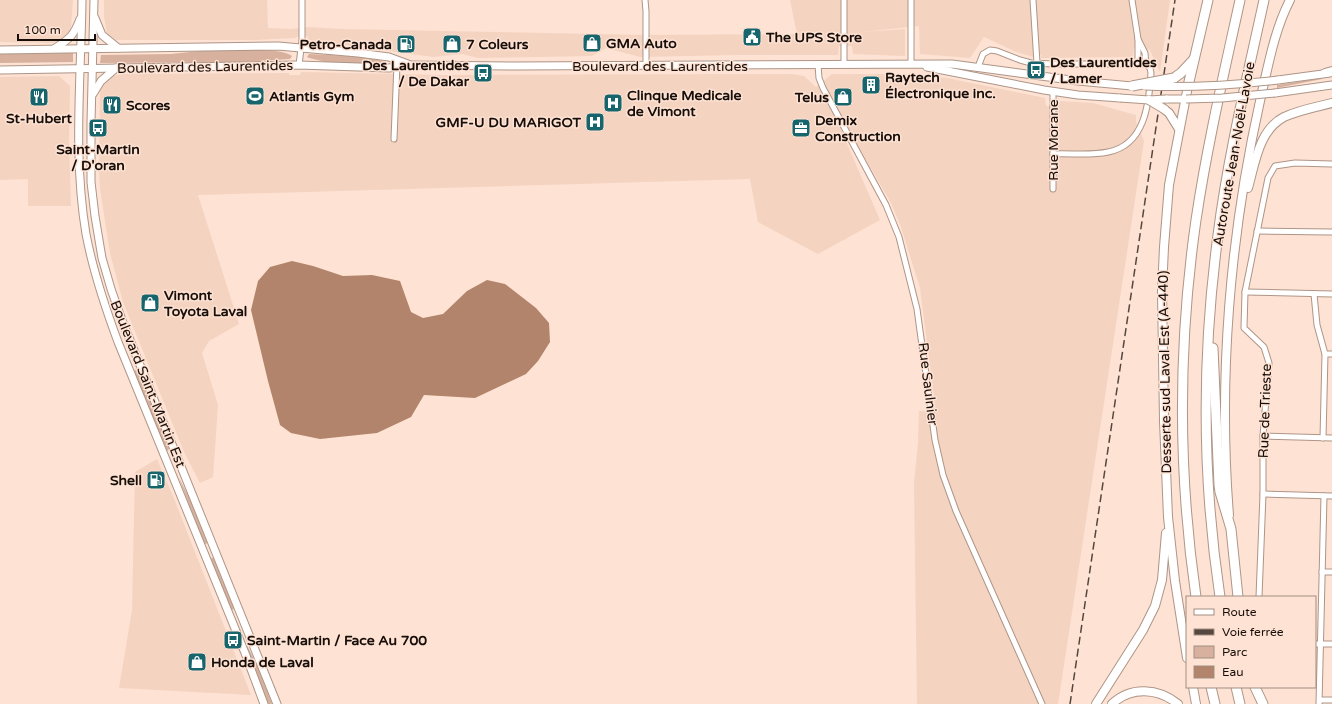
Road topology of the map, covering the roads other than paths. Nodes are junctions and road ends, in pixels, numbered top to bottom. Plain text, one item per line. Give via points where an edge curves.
1 (82, 0) edge
2 (94, 0) edge
3 (302, 0) edge
4 (645, 0) edge
5 (844, 0) edge
6 (911, 0) edge
7 (1033, 0) edge
8 (1132, 0) edge
9 (1208, 0) edge
10 (1240, 0) edge
11 (1264, 0) edge
12 (1290, 0) edge
13 (82, 13) junction
14 (94, 14) junction
15 (1138, 39) junction
16 (301, 47) junction
17 (93, 48) junction
18 (118, 48) junction
19 (54, 49) junction
20 (81, 49) junction
21 (0, 50) edge
22 (1037, 63) junction
23 (397, 64) junction
24 (844, 64) junction
25 (911, 64) junction
26 (1138, 64) junction
27 (1146, 64) junction
28 (299, 65) junction
29 (818, 65) junction
30 (646, 66) junction
31 (978, 67) junction
32 (116, 68) junction
33 (81, 69) junction
34 (92, 69) junction
35 (0, 70) edge
36 (1189, 71) junction
37 (1330, 72) edge
38 (1332, 85) edge
39 (1132, 86) junction
40 (1188, 86) junction
41 (1053, 92) junction
42 (92, 98) junction
43 (1186, 99) junction
44 (1149, 100) junction
45 (1332, 103) edge
46 (1179, 129) junction
47 (394, 139) dead end
48 (1053, 154) junction
49 (1332, 164) edge
50 (1053, 189) dead end
51 (1240, 218) junction
52 (1257, 231) junction
53 (1332, 232) edge
54 (1245, 292) junction
55 (1314, 294) junction
56 (1332, 294) edge
57 (1211, 299) junction
58 (1324, 354) junction
59 (1332, 354) edge
60 (1263, 436) junction
61 (1323, 438) junction
62 (1332, 438) edge
63 (1263, 494) junction
64 (1324, 496) junction
65 (1332, 496) edge
66 (1168, 517) junction
67 (1230, 529) junction
68 (1322, 572) junction
69 (1332, 572) edge
70 (1196, 596) edge
71 (1220, 596) edge
72 (1238, 596) edge
73 (1259, 596) edge
74 (1316, 644) edge
75 (1322, 644) junction
76 (1332, 644) edge
77 (1186, 652) edge
78 (1193, 688) edge
79 (1211, 688) edge
80 (1236, 688) edge
81 (1255, 688) edge
82 (1255, 688) edge
83 (1332, 700) edge
84 (1320, 702) edge
85 (264, 704) edge
86 (277, 704) edge
87 (1042, 704) edge
88 (1096, 704) edge
89 (1112, 704) edge
90 (1178, 704) edge
91 (1196, 704) edge
92 (1215, 704) edge
93 (1240, 704) edge
94 (1258, 704) edge
95 (1263, 704) edge

1 - 13 main road, Boulevard Saint-Martin Est
2 - 14 main road, Boulevard Saint-Martin Est
3 - 16 street
4 - 30 street
5 - 24 street
6 - 25 street
7 - 22 street
8 - 15 street
9 - 36 highway via 1195,58
10 - 70 highway, Autoroute Jean-Noël-Lavoie via 1203,178 1187,305 1183,448 1187,524
11 - 57 highway, Autoroute Jean-Noël-Lavoie via 1224,192
12 - 51 main road via 1280,24 1269,65 1247,165
13 - 19 main road via 72,36
13 - 20 main road, Boulevard Saint-Martin Est
14 - 17 main road, Boulevard Saint-Martin Est
14 - 18 main road via 102,35
15 - 26 street
15 - 27 street via 1145,53
16 - 18 main road, Boulevard des Laurentides
16 - 23 main road, Boulevard des Laurentides via 387,57
16 - 28 street
17 - 18 main road, Boulevard des Laurentides
17 - 20 main road, Boulevard des Laurentides
17 - 34 main road, Boulevard Saint-Martin Est
19 - 20 main road, Boulevard des Laurentides
19 - 21 main road, Boulevard des Laurentides
20 - 33 main road, Boulevard Saint-Martin Est
22 - 26 street
22 - 31 street via 1024,62 990,50 983,54
23 - 28 main road, Boulevard des Laurentides via 377,68
23 - 30 main road, Boulevard des Laurentides
23 - 47 street
24 - 25 main road, Boulevard des Laurentides
24 - 29 main road, Boulevard des Laurentides
25 - 31 main road, Boulevard des Laurentides
25 - 41 main road, Boulevard des Laurentides
26 - 27 street
27 - 48 street via 1151,70 1147,108 1142,125 1131,140 1110,152
28 - 32 main road, Boulevard des Laurentides
29 - 30 main road, Boulevard des Laurentides
29 - 87 street, Rue Saulnier via 823,88 885,202 899,237 918,309 934,436 941,467 953,505
31 - 39 main road, Boulevard des Laurentides
32 - 34 main road, Boulevard des Laurentides
32 - 42 main road via 100,82
33 - 34 main road, Boulevard des Laurentides
33 - 35 main road, Boulevard des Laurentides
33 - 85 main road, Boulevard Saint-Martin Est via 78,159 86,235 99,287 118,342
34 - 42 main road, Boulevard Saint-Martin Est
36 - 39 highway, bridge via 1174,78
36 - 40 highway
37 - 40 main road, Boulevard des Laurentides, bridge via 1278,80
38 - 43 main road, Boulevard des Laurentides, bridge via 1275,93
39 - 40 main road, Boulevard des Laurentides, bridge
40 - 43 main road, Desserte sud Laval Est (A-440), bridge
41 - 44 main road, Boulevard des Laurentides, bridge
41 - 48 street, Rue Morane
42 - 86 main road, Boulevard Saint-Martin Est via 92,199 108,281 133,349
43 - 44 main road, Boulevard des Laurentides, bridge
43 - 46 main road, Desserte sud Laval Est (A-440)
44 - 46 main road, bridge via 1168,112
45 - 51 main road via 1286,116 1269,130 1257,156
46 - 66 main road, Desserte sud Laval Est (A-440) via 1169,185 1163,259 1162,321
48 - 50 street, Rue Morane
49 - 52 street, Rue de Trieste via 1275,166 1268,178
51 - 67 main road via 1225,376
52 - 53 street
52 - 54 street, Rue de Trieste
54 - 55 street
54 - 60 street, Rue de Trieste via 1244,328 1264,347 1269,363
55 - 56 street
55 - 58 street via 1317,325
57 - 67 highway via 1219,485
57 - 71 highway, Autoroute Jean-Noël-Lavoie via 1207,359 1207,435 1210,503
58 - 59 street
58 - 61 street
60 - 61 street
60 - 63 street, Rue de Trieste
61 - 62 street
63 - 64 street
63 - 73 street, Rue de Trieste
64 - 65 street
64 - 68 street
66 - 77 main road, Desserte sud Laval Est (A-440)
66 - 88 main road via 1162,580 1155,606 1143,630
67 - 72 highway
68 - 69 street
68 - 75 street
74 - 75 street
75 - 76 street
75 - 84 street
78 - 91 main road
79 - 92 highway
80 - 93 highway
81 - 94 highway
82 - 95 highway
83 - 84 street
89 - 90 main road via 1129,694 1143,691 1164,695

